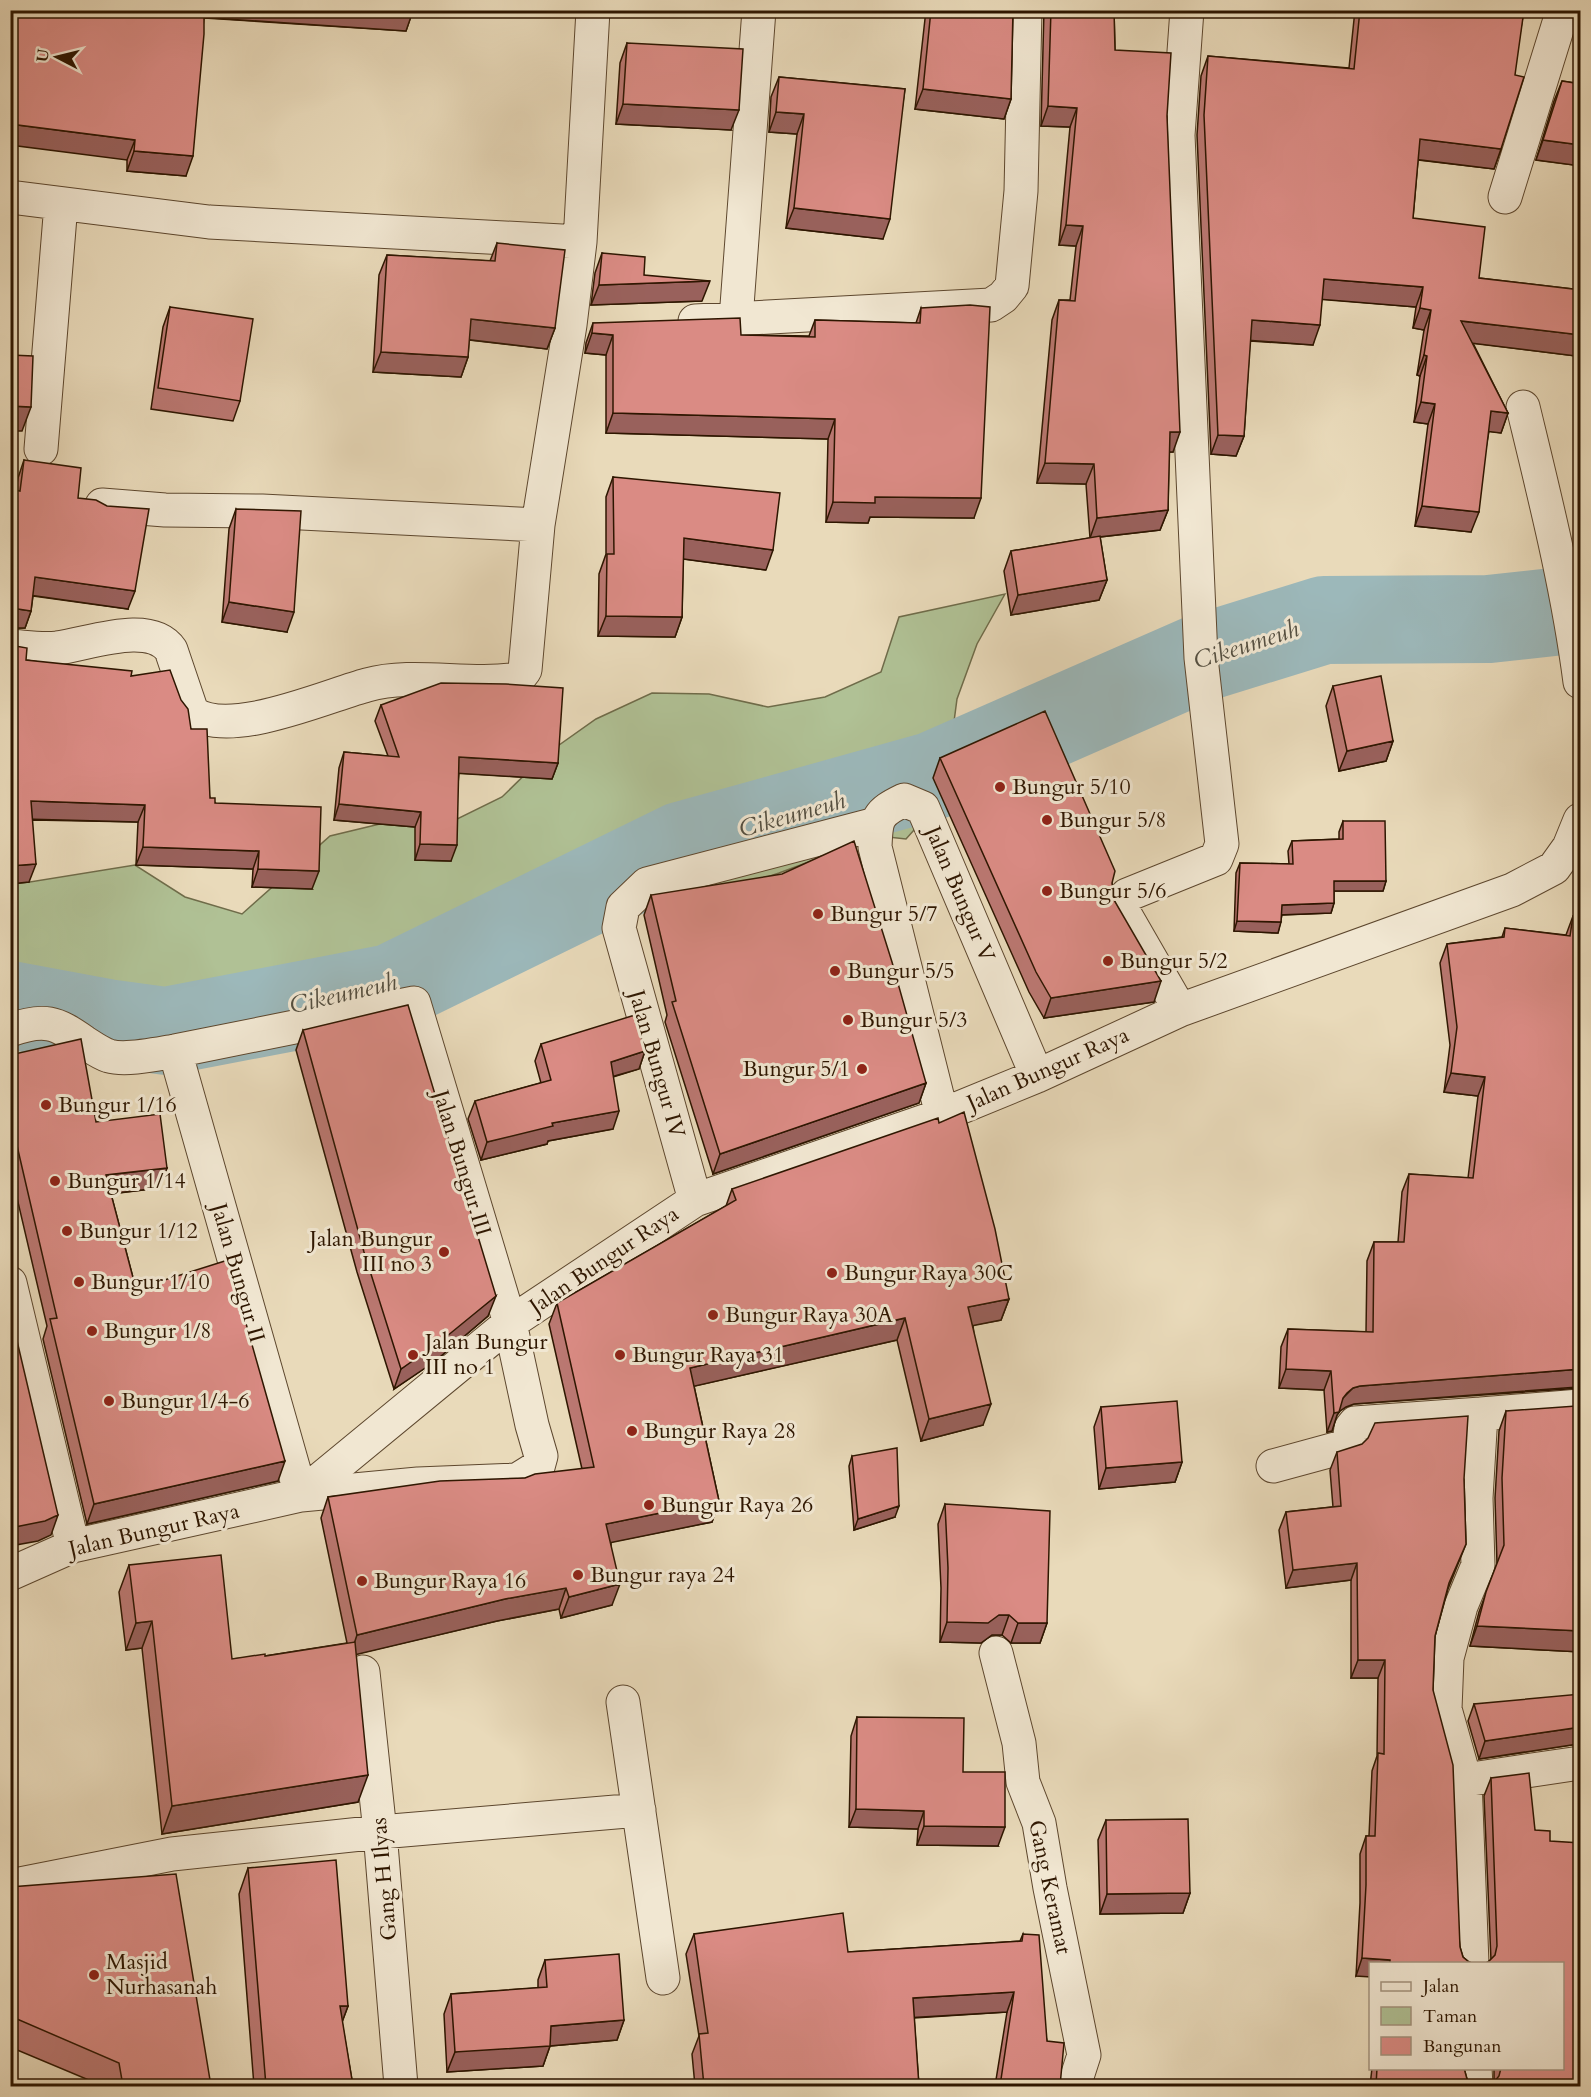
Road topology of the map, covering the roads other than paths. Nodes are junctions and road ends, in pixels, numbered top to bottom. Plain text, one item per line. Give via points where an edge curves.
1 (593, 10) edge
2 (759, 10) edge
3 (1025, 10) edge
4 (1187, 10) edge
5 (1563, 10) edge
6 (10, 197) edge
7 (1505, 197) dead end
8 (61, 204) junction
9 (580, 242) junction
10 (736, 319) junction
11 (665, 322) edge
12 (1523, 407) dead end
13 (41, 449) dead end
14 (102, 505) edge
15 (537, 525) junction
16 (10, 646) edge
17 (1581, 682) edge
18 (1581, 820) edge
19 (876, 825) junction
20 (1180, 1010) junction
21 (10, 1029) edge
22 (175, 1051) junction
23 (1037, 1076) junction
24 (942, 1114) junction
25 (695, 1200) junction
26 (10, 1283) edge
27 (510, 1323) junction
28 (1581, 1406) edge
29 (1481, 1414) junction
30 (1273, 1466) dead end
31 (302, 1495) junction
32 (73, 1546) junction
33 (10, 1574) edge
34 (996, 1653) dead end
35 (363, 1672) dead end
36 (623, 1702) dead end
37 (1581, 1763) edge
38 (1465, 1780) junction
39 (639, 1810) junction
40 (380, 1832) junction
41 (10, 1886) edge
42 (1472, 1962) edge
43 (663, 1978) dead end
44 (1475, 2070) edge
45 (401, 2086) edge
46 (1074, 2086) edge
47 (1476, 2086) edge

1 - 9 street
2 - 10 street
3 - 10 street via 1021,191 1012,285 1003,297 991,305
4 - 20 street via 1178,135 1201,658 1222,844 1216,859 1127,895 1123,903 1123,911
5 - 7 street
6 - 8 street
8 - 9 street via 209,222
8 - 13 street
9 - 15 street via 582,325
10 - 11 street
12 - 17 street via 1553,531
14 - 15 street
15 - 16 street via 525,669 518,679 370,684 274,715 212,721 192,712 171,650 166,642 156,638 110,636 55,648
18 - 20 street, Jalan Bungur Raya via 1554,868 1512,890
19 - 23 street, Jalan Bungur V via 885,809 904,800 923,808
19 - 24 street via 875,847
19 - 25 street, Jalan Bungur IV via 647,884 623,907 619,928
20 - 23 street, Jalan Bungur Raya
21 - 22 street via 32,1022 62,1026 110,1057
22 - 27 street, Jalan Bungur III via 414,1003
22 - 31 street, Jalan Bungur II
23 - 24 street, Jalan Bungur Raya
24 - 25 street, Jalan Bungur Raya
25 - 27 street, Jalan Bungur Raya
26 - 32 street
27 - 31 street, Jalan Bungur Raya
27 - 31 street, Jalan Bungur Raya via 541,1456 538,1467 517,1480
28 - 29 street
29 - 30 street via 1355,1424 1349,1442 1343,1447
29 - 38 street via 1476,1498 1478,1565 1461,1606 1447,1658 1445,1709
31 - 32 street, Jalan Bungur Raya
32 - 33 street, Jalan Bungur Raya
34 - 46 street, Gang Keramat via 1019,1743 1023,1782 1039,1823 1084,2055
35 - 40 street, Gang H Ilyas
36 - 39 street
37 - 38 street
38 - 42 street
39 - 40 street
39 - 43 street
40 - 41 street via 172,1854
40 - 45 street, Gang H Ilyas
44 - 47 street

